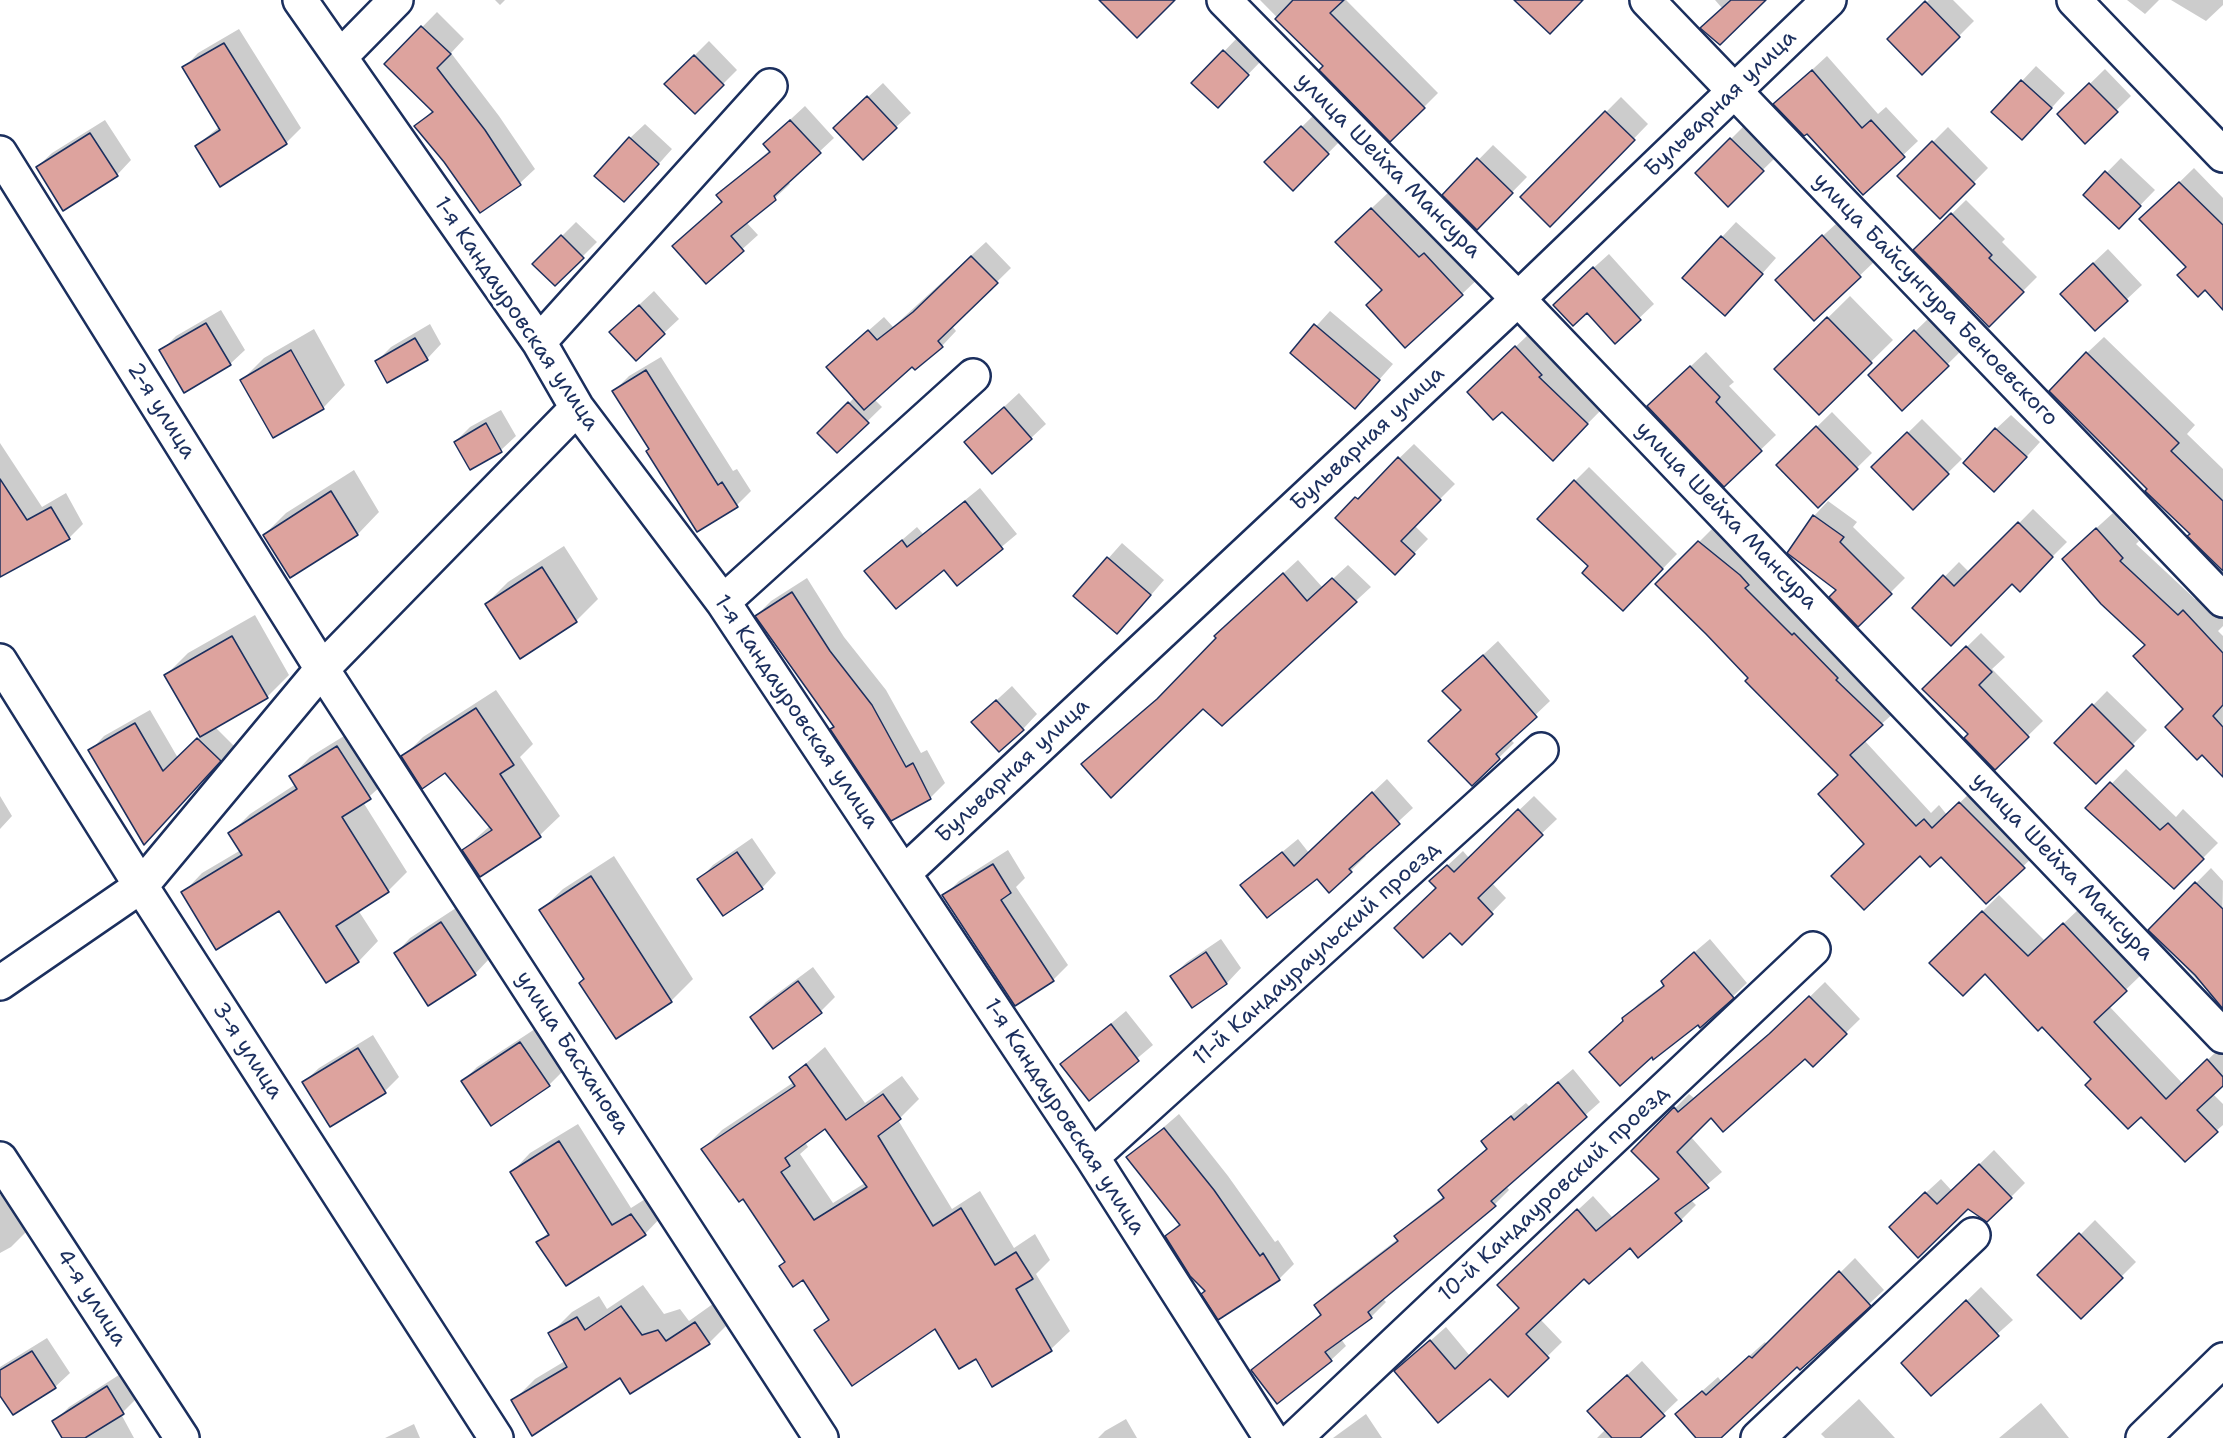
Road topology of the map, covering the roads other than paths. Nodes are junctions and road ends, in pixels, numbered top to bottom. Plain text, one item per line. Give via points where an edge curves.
1 (300, 0) edge
2 (396, 0) edge
3 (1224, 0) edge
4 (1647, 0) edge
5 (1829, 0) edge
6 (2074, 0) edge
7 (340, 57) junction
8 (770, 86) dead end
9 (1735, 90) junction
10 (0, 153) edge
11 (2223, 155) edge
12 (1518, 298) junction
13 (539, 342) junction
14 (973, 376) dead end
15 (577, 408) junction
16 (2223, 600) edge
17 (723, 602) junction
18 (0, 661) edge
19 (322, 669) junction
20 (1541, 750) dead end
21 (904, 873) junction
22 (141, 886) junction
23 (1813, 949) dead end
24 (0, 983) edge
25 (2223, 1036) edge
26 (1092, 1157) junction
27 (0, 1159) edge
28 (1973, 1234) dead end
29 (2223, 1360) edge
30 (182, 1438) edge
31 (496, 1438) edge
32 (821, 1438) edge
33 (1271, 1438) edge
34 (1295, 1438) edge
35 (1758, 1438) edge
36 (2143, 1438) edge

1 - 7 street, 1-я Кандауровская улица
2 - 7 street
3 - 12 street, улица Шейха Мансура
4 - 9 street, улица Байсунгура Беноевского
5 - 9 street, Бульварная улица
6 - 11 street
7 - 13 street, 1-я Кандауровская улица
8 - 13 street
9 - 12 street, Бульварная улица
9 - 16 street, улица Байсунгура Беноевского
10 - 19 street, 2-я улица
12 - 21 street, Бульварная улица
12 - 25 street, улица Шейха Мансура
13 - 15 street, 1-я Кандауровская улица
14 - 17 street
15 - 17 street, 1-я Кандауровская улица
15 - 19 street
17 - 21 street, 1-я Кандауровская улица
18 - 22 street, 3-я улица
19 - 22 street
19 - 32 street, улица Басханова
20 - 26 street, 11-й Кандаураульский проезд
21 - 26 street, 1-я Кандауровская улица
22 - 24 street
22 - 31 street, 3-я улица
23 - 34 street, 10-й Кандауровский проезд
26 - 33 street, 1-я Кандауровская улица
27 - 30 street, 4-я улица
28 - 35 street
29 - 36 street

